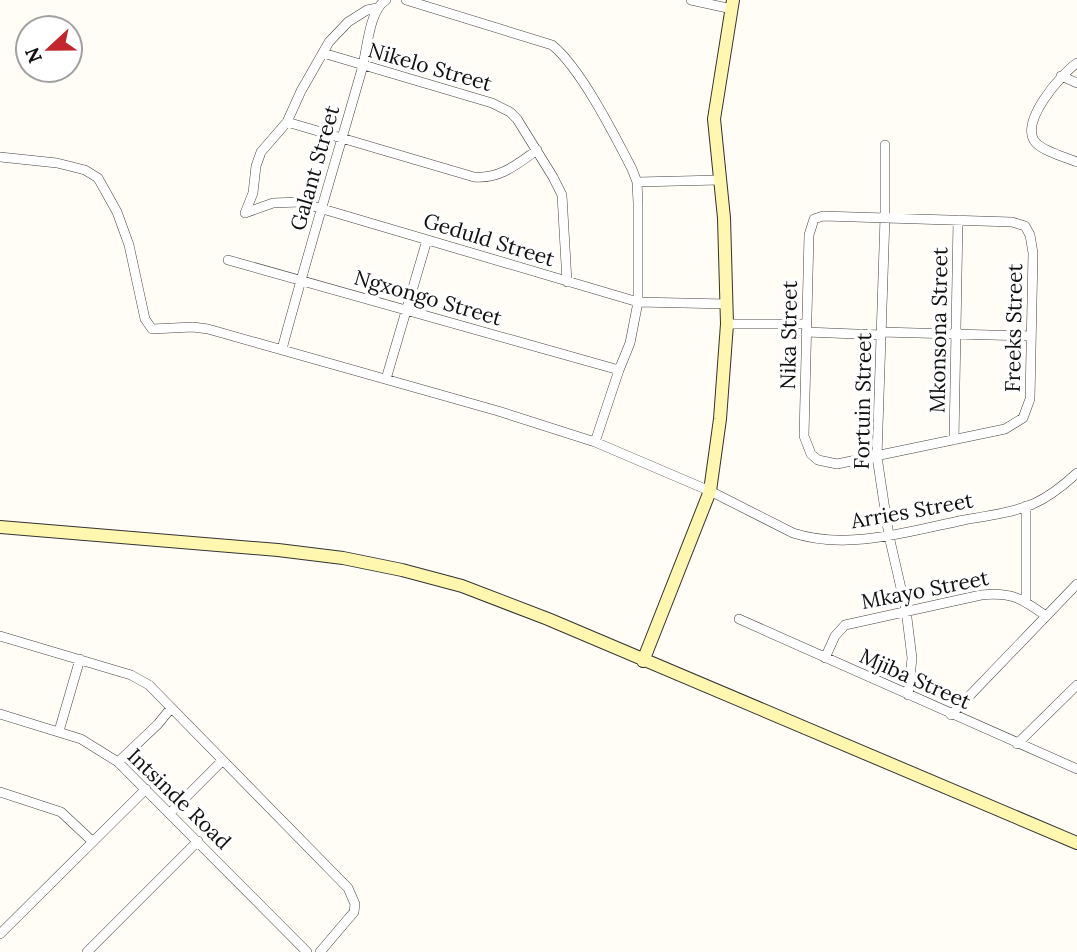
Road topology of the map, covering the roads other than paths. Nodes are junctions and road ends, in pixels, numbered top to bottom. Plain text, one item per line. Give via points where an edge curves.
1 (386, 0) edge
2 (406, 0) edge
3 (691, 0) edge
4 (732, 4) edge
5 (377, 8) junction
6 (323, 52) junction
7 (1077, 63) edge
8 (363, 66) junction
9 (1060, 76) junction
10 (1077, 83) edge
11 (287, 122) junction
12 (341, 139) junction
13 (884, 145) dead end
14 (537, 150) junction
15 (0, 157) edge
16 (1077, 162) edge
17 (719, 180) junction
18 (637, 182) junction
19 (322, 209) junction
20 (885, 217) junction
21 (958, 220) junction
22 (427, 240) junction
23 (228, 260) dead end
24 (301, 279) junction
25 (568, 282) junction
26 (638, 302) junction
27 (727, 304) junction
28 (405, 309) junction
29 (727, 324) junction
30 (806, 328) junction
31 (881, 333) junction
32 (956, 335) junction
33 (1031, 336) junction
34 (282, 349) junction
35 (618, 370) junction
36 (386, 379) junction
37 (954, 440) junction
38 (595, 442) junction
39 (877, 457) junction
40 (1077, 473) edge
41 (709, 491) junction
42 (1026, 506) junction
43 (0, 527) edge
44 (889, 536) junction
45 (1077, 584) edge
46 (1026, 601) junction
47 (906, 610) junction
48 (1046, 616) junction
49 (739, 619) dead end
50 (0, 636) edge
51 (825, 658) junction
52 (80, 659) junction
53 (643, 661) junction
54 (1077, 685) edge
55 (908, 695) junction
56 (171, 708) junction
57 (0, 714) edge
58 (951, 715) junction
59 (59, 731) junction
60 (1017, 744) junction
61 (222, 761) junction
62 (118, 762) junction
63 (1077, 769) edge
64 (146, 789) junction
65 (2, 794) edge
66 (170, 813) junction
67 (92, 841) junction
68 (198, 841) junction
69 (1077, 843) edge
70 (0, 934) edge
71 (86, 952) edge
72 (306, 952) edge
73 (320, 952) edge

1 - 5 street
2 - 18 street via 552,45 591,96
3 - 4 street
4 - 17 street via 716,100
5 - 6 street via 348,22
5 - 8 street, Galant Street
6 - 8 street, Nikelo Street
6 - 11 street
7 - 9 street
8 - 12 street, Galant Street
8 - 14 street, Nikelo Street via 502,107 517,119
9 - 10 street
9 - 16 street via 1042,104 1032,133 1039,145
11 - 12 street
11 - 19 street, Geduld Street via 261,152 246,213 290,201
12 - 14 street via 483,178 509,171
12 - 19 street, Galant Street
13 - 20 street, Fortuin Street
14 - 25 street, Nikelo Street via 562,195
15 - 34 street via 57,163 99,178 124,231 145,319 152,329 208,329
17 - 18 street
17 - 27 street
18 - 26 street
19 - 22 street, Geduld Street
19 - 24 street, Galant Street
20 - 21 street, Freeks Street
20 - 30 street, Nika Street via 814,219 809,235
20 - 31 street, Fortuin Street
21 - 32 street, Mkonsona Street
21 - 33 street, Freeks Street via 1012,222 1028,230
22 - 25 street, Geduld Street
22 - 28 street
23 - 24 street, Ngxongo Street
24 - 28 street, Ngxongo Street
24 - 34 street, Galant Street
25 - 26 street, Geduld Street
26 - 27 street, Geduld Street
26 - 35 street via 630,343
27 - 29 street
28 - 35 street, Ngxongo Street
28 - 36 street
29 - 30 street
29 - 41 street
30 - 31 street
30 - 39 street, Nika Street via 804,436 811,454 837,464
31 - 32 street
31 - 39 street, Fortuin Street
32 - 33 street
32 - 37 street, Mkonsona Street
33 - 37 street, Freeks Street via 1030,399 1023,418 1004,429
34 - 36 street
35 - 38 street
36 - 38 street
37 - 39 street, Freeks Street
38 - 41 street
39 - 44 street, Fortuin Street
40 - 42 street, Arries Street
41 - 44 street, Arries Street via 806,537 833,541
41 - 53 street
42 - 44 street, Arries Street
42 - 46 street
43 - 53 street via 278,550 402,570 462,586
44 - 47 street, Fortuin Street
45 - 48 street
46 - 47 street, Mkayo Street via 999,593 981,594
46 - 48 street, Mkayo Street
47 - 51 street, Mkayo Street via 845,625
47 - 55 street, Fortuin Street via 912,658
48 - 58 street
49 - 51 street, Mjiba Street
50 - 52 street
51 - 55 street, Mjiba Street
52 - 56 street via 141,679
52 - 59 street
53 - 69 street
54 - 60 street
55 - 58 street, Mjiba Street
56 - 61 street
56 - 62 street
57 - 59 street, Intsinde Road
58 - 60 street, Mjiba Street
59 - 62 street, Intsinde Road
60 - 63 street, Mjiba Street
61 - 66 street
61 - 73 street via 353,896 350,918
62 - 64 street, Intsinde Road
64 - 66 street, Intsinde Road
64 - 67 street
65 - 67 street via 61,812
66 - 68 street, Intsinde Road
67 - 70 street
68 - 71 street
68 - 72 street, Intsinde Road

